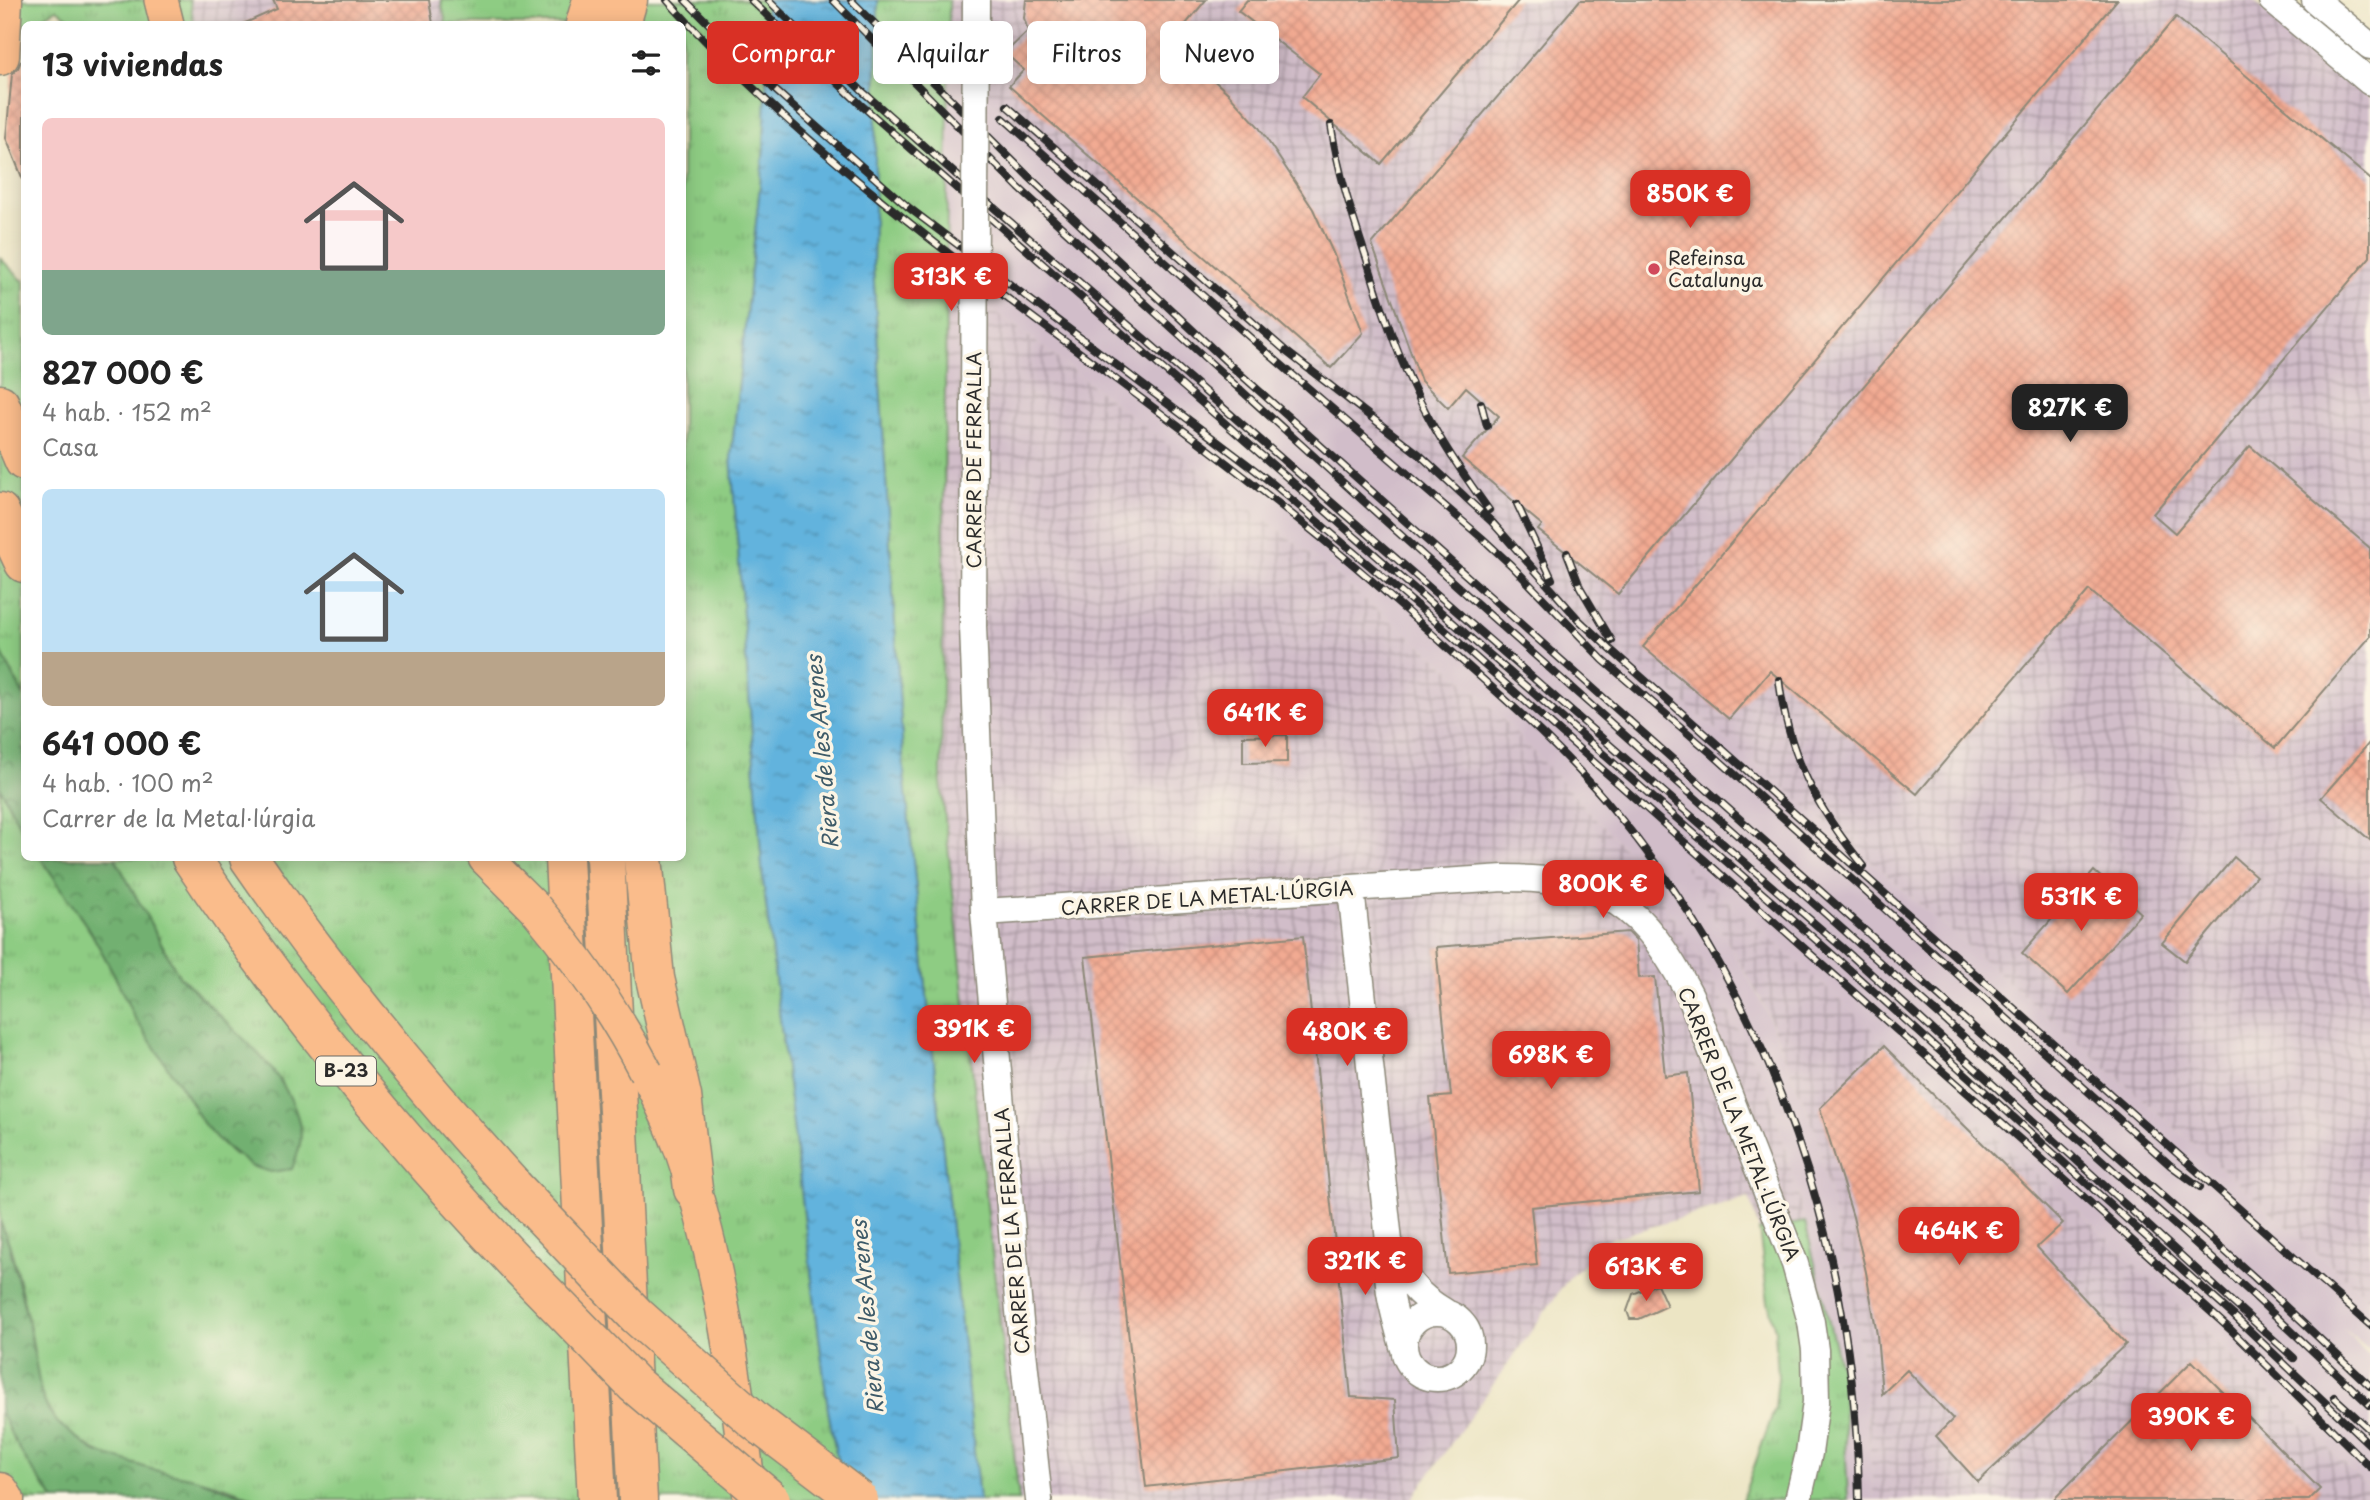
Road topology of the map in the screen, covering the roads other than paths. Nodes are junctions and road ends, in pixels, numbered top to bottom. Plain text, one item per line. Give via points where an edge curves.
1 (3, 0) edge
2 (161, 0) edge
3 (592, 0) edge
4 (628, 0) edge
5 (976, 0) edge
6 (2272, 0) edge
7 (2315, 0) edge
8 (166, 21) edge
9 (586, 21) edge
10 (622, 21) edge
11 (2370, 46) edge
12 (0, 56) edge
13 (2370, 82) edge
14 (0, 404) edge
15 (21, 454) edge
16 (0, 512) edge
17 (21, 557) edge
18 (973, 626) joint
19 (193, 861) edge
20 (251, 861) edge
21 (488, 861) edge
22 (564, 861) edge
23 (604, 861) edge
24 (643, 861) edge
25 (1351, 890) junction
26 (984, 912) junction
27 (693, 1189) junction
28 (1389, 1241) junction
29 (1445, 1312) junction
30 (1403, 1346) junction
31 (0, 1492) edge
32 (5, 1500) edge
33 (597, 1500) edge
34 (638, 1500) edge
35 (751, 1500) edge
36 (771, 1500) edge
37 (859, 1500) edge
38 (1039, 1500) edge
39 (1798, 1500) edge

1 - 12 highway
2 - 8 main road
3 - 9 highway
4 - 10 highway
5 - 18 street, CARRER DE FERRALLA, bridge
6 - 13 street
7 - 11 street
14 - 15 highway
16 - 17 highway
18 - 26 street, CARRER DE LA FERRALLA
19 - 36 highway, B-23, bridge via 335,1056 408,1145 634,1384
20 - 37 highway, B-23, bridge via 373,1025 514,1187 637,1317 754,1420
21 - 27 main road, bridge via 535,908 596,987 646,1072 683,1153
22 - 33 highway
23 - 34 highway
24 - 27 highway via 655,978 682,1096
25 - 26 street, CARRER DE LA METAL·LÚRGIA
25 - 28 street
25 - 39 street, CARRER DE LA METAL·LÚRGIA via 1504,878 1562,880 1617,901 1664,952 1695,1008 1804,1291 1815,1350 1816,1390
26 - 38 street, CARRER DE LA FERRALLA
27 - 35 main road via 716,1279
28 - 29 street via 1406,1280
28 - 30 street via 1388,1293
29 - 30 street via 1415,1319 1408,1326
29 - 30 street via 1464,1325 1469,1335 1468,1358 1462,1367 1442,1378 1431,1378 1411,1367
31 - 32 highway

